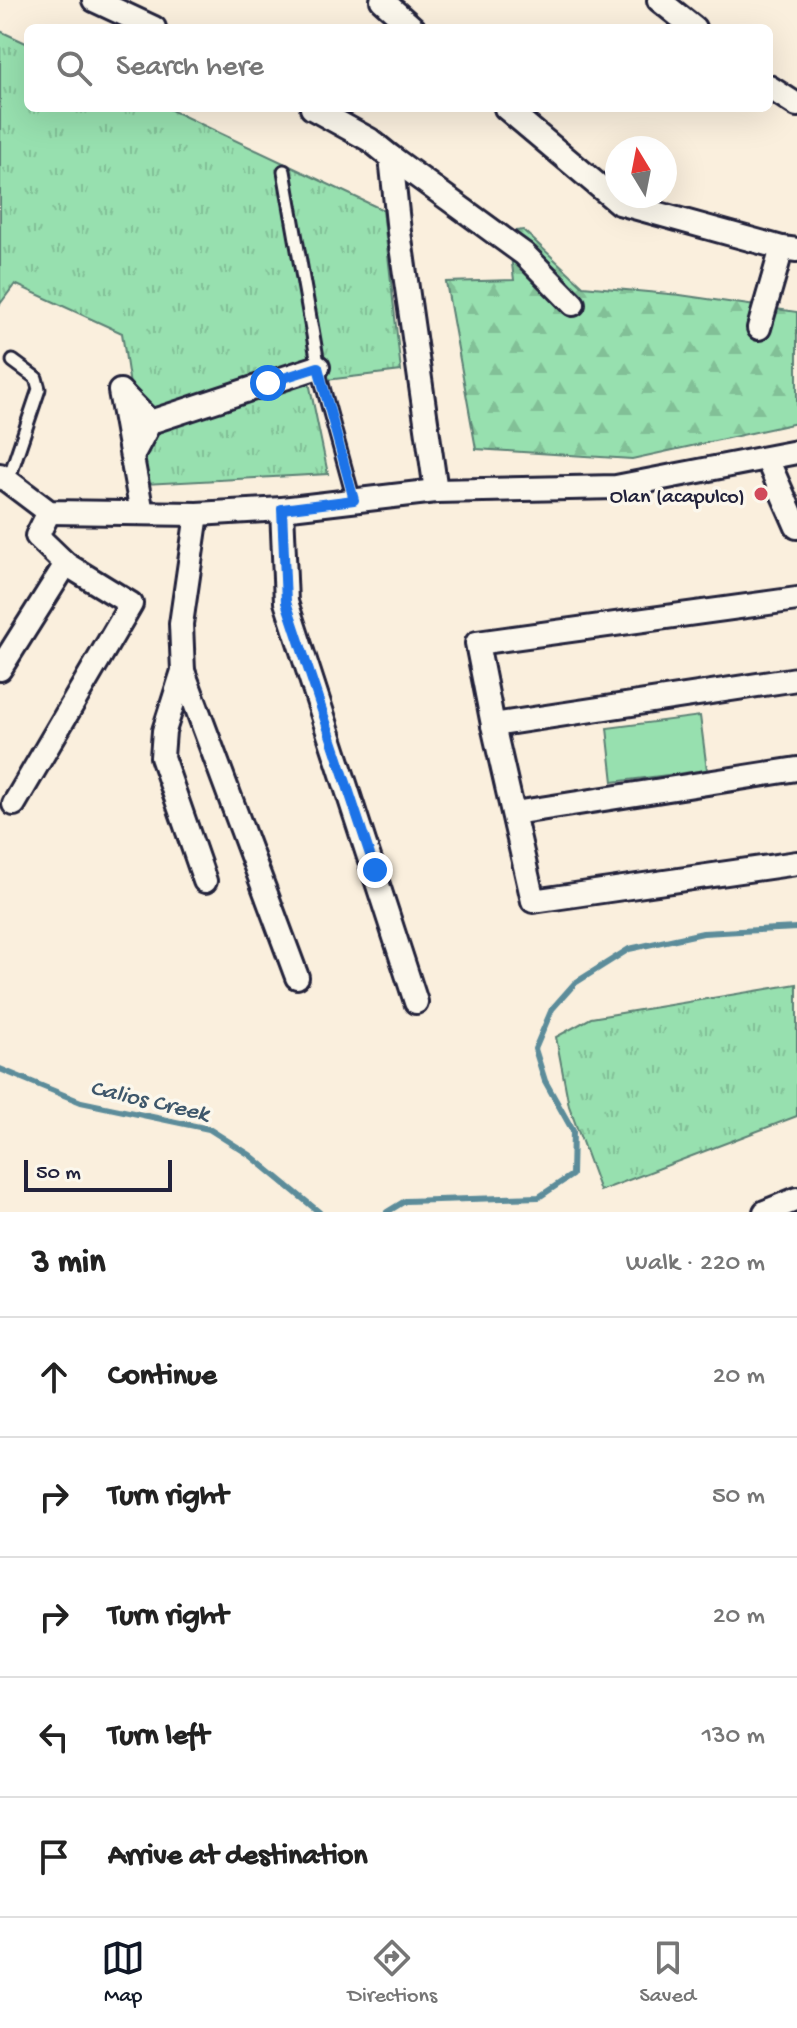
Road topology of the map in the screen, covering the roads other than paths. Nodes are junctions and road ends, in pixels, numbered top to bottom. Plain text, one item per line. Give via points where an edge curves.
1 (94, 0) edge
2 (382, 0) edge
3 (659, 0) edge
4 (145, 24) edge
5 (409, 24) edge
6 (689, 24) edge
7 (773, 90) edge
8 (797, 105) edge
9 (319, 112) edge
10 (511, 112) edge
11 (391, 157) junction
12 (284, 171) dead end
13 (789, 249) edge
14 (573, 304) dead end
15 (759, 328) dead end
16 (13, 361) dead end
17 (318, 367) junction
18 (150, 422) junction
19 (797, 452) edge
20 (132, 456) junction
21 (767, 459) junction
22 (4, 478) edge
23 (436, 491) junction
24 (354, 500) junction
25 (282, 509) junction
26 (49, 512) junction
27 (142, 513) junction
28 (197, 514) junction
29 (797, 527) edge
30 (66, 564) junction
31 (797, 599) edge
32 (0, 669) edge
33 (183, 671) junction
34 (797, 679) edge
35 (493, 725) junction
36 (797, 769) edge
37 (14, 804) dead end
38 (514, 813) junction
39 (797, 863) edge
40 (205, 881) dead end
41 (297, 977) dead end
42 (416, 1002) dead end
43 (797, 1199) edge
44 (765, 1212) edge

1 - 4 street
2 - 5 street
3 - 6 street
7 - 8 street
9 - 11 street
10 - 13 street via 619,203
11 - 14 street via 524,254
11 - 23 street
12 - 17 lane
13 - 15 street
16 - 22 lane via 36,378 39,389
17 - 18 street
17 - 24 lane
18 - 20 street
18 - 20 street via 120,391
19 - 21 street
20 - 27 street
21 - 23 street via 616,487
21 - 29 street
22 - 26 street
23 - 24 street
24 - 25 street
25 - 28 street
25 - 42 street via 286,602
26 - 27 street
26 - 30 street via 37,536
27 - 28 street
28 - 33 street via 181,624
30 - 32 street
30 - 37 street via 131,604
31 - 35 street via 477,643
33 - 40 street via 164,731 162,757
33 - 41 street
34 - 35 street
35 - 38 street
36 - 38 street
38 - 39 street via 533,901
43 - 44 street

